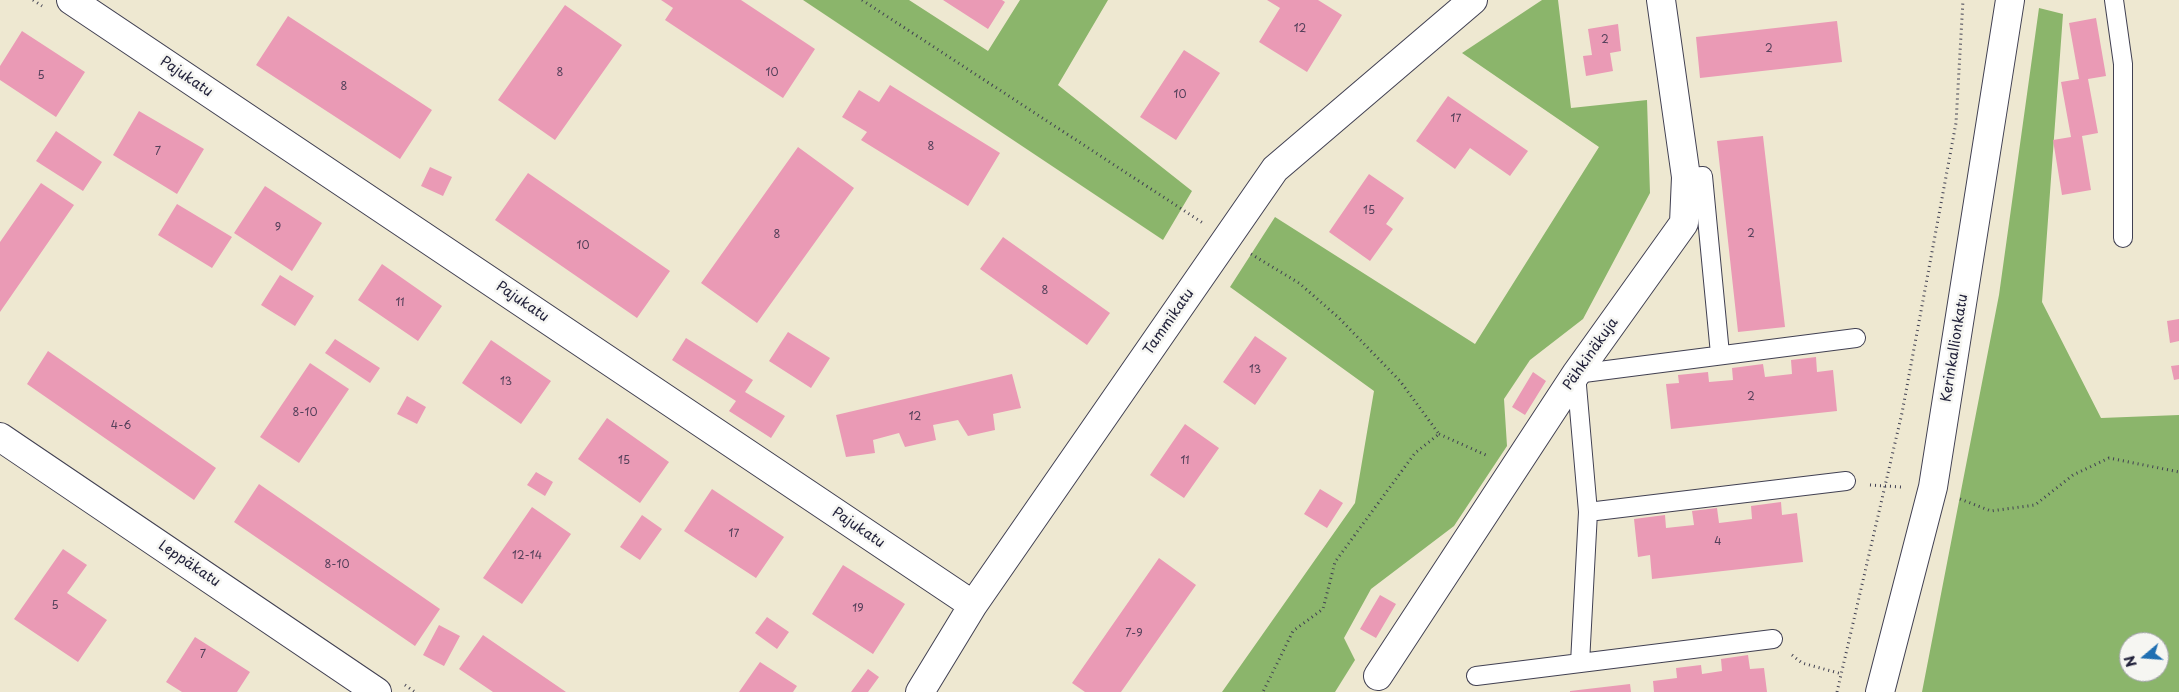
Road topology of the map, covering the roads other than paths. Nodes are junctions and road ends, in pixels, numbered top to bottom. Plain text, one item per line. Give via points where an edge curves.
1 (71, 0) edge
2 (1473, 0) edge
3 (1661, 0) edge
4 (2010, 0) edge
5 (2114, 0) edge
6 (1686, 177) junction
7 (2123, 238) dead end
8 (1856, 338) dead end
9 (1720, 354) junction
10 (1576, 374) junction
11 (0, 437) edge
12 (1846, 481) dead end
13 (1588, 512) junction
14 (973, 605) junction
15 (1773, 639) dead end
16 (1580, 663) junction
17 (1476, 676) dead end
18 (1382, 684) edge
19 (377, 692) edge
20 (920, 692) edge
21 (1880, 692) edge

1 - 14 street, Pajukatu
2 - 14 street, Tammikatu via 1275,169 1216,232
3 - 6 street, Pähkinäkuja
4 - 21 street, Kerinkallionkatu via 1933,487
5 - 7 lane via 2123,64
6 - 9 lane via 1703,176
6 - 10 street, Pähkinäkuja via 1684,223
8 - 9 lane
9 - 10 lane
10 - 13 lane
10 - 18 street, Pähkinäkuja
11 - 19 street, Leppäkatu
12 - 13 lane
13 - 16 lane
14 - 20 street, Tammikatu
15 - 16 lane
16 - 17 lane

